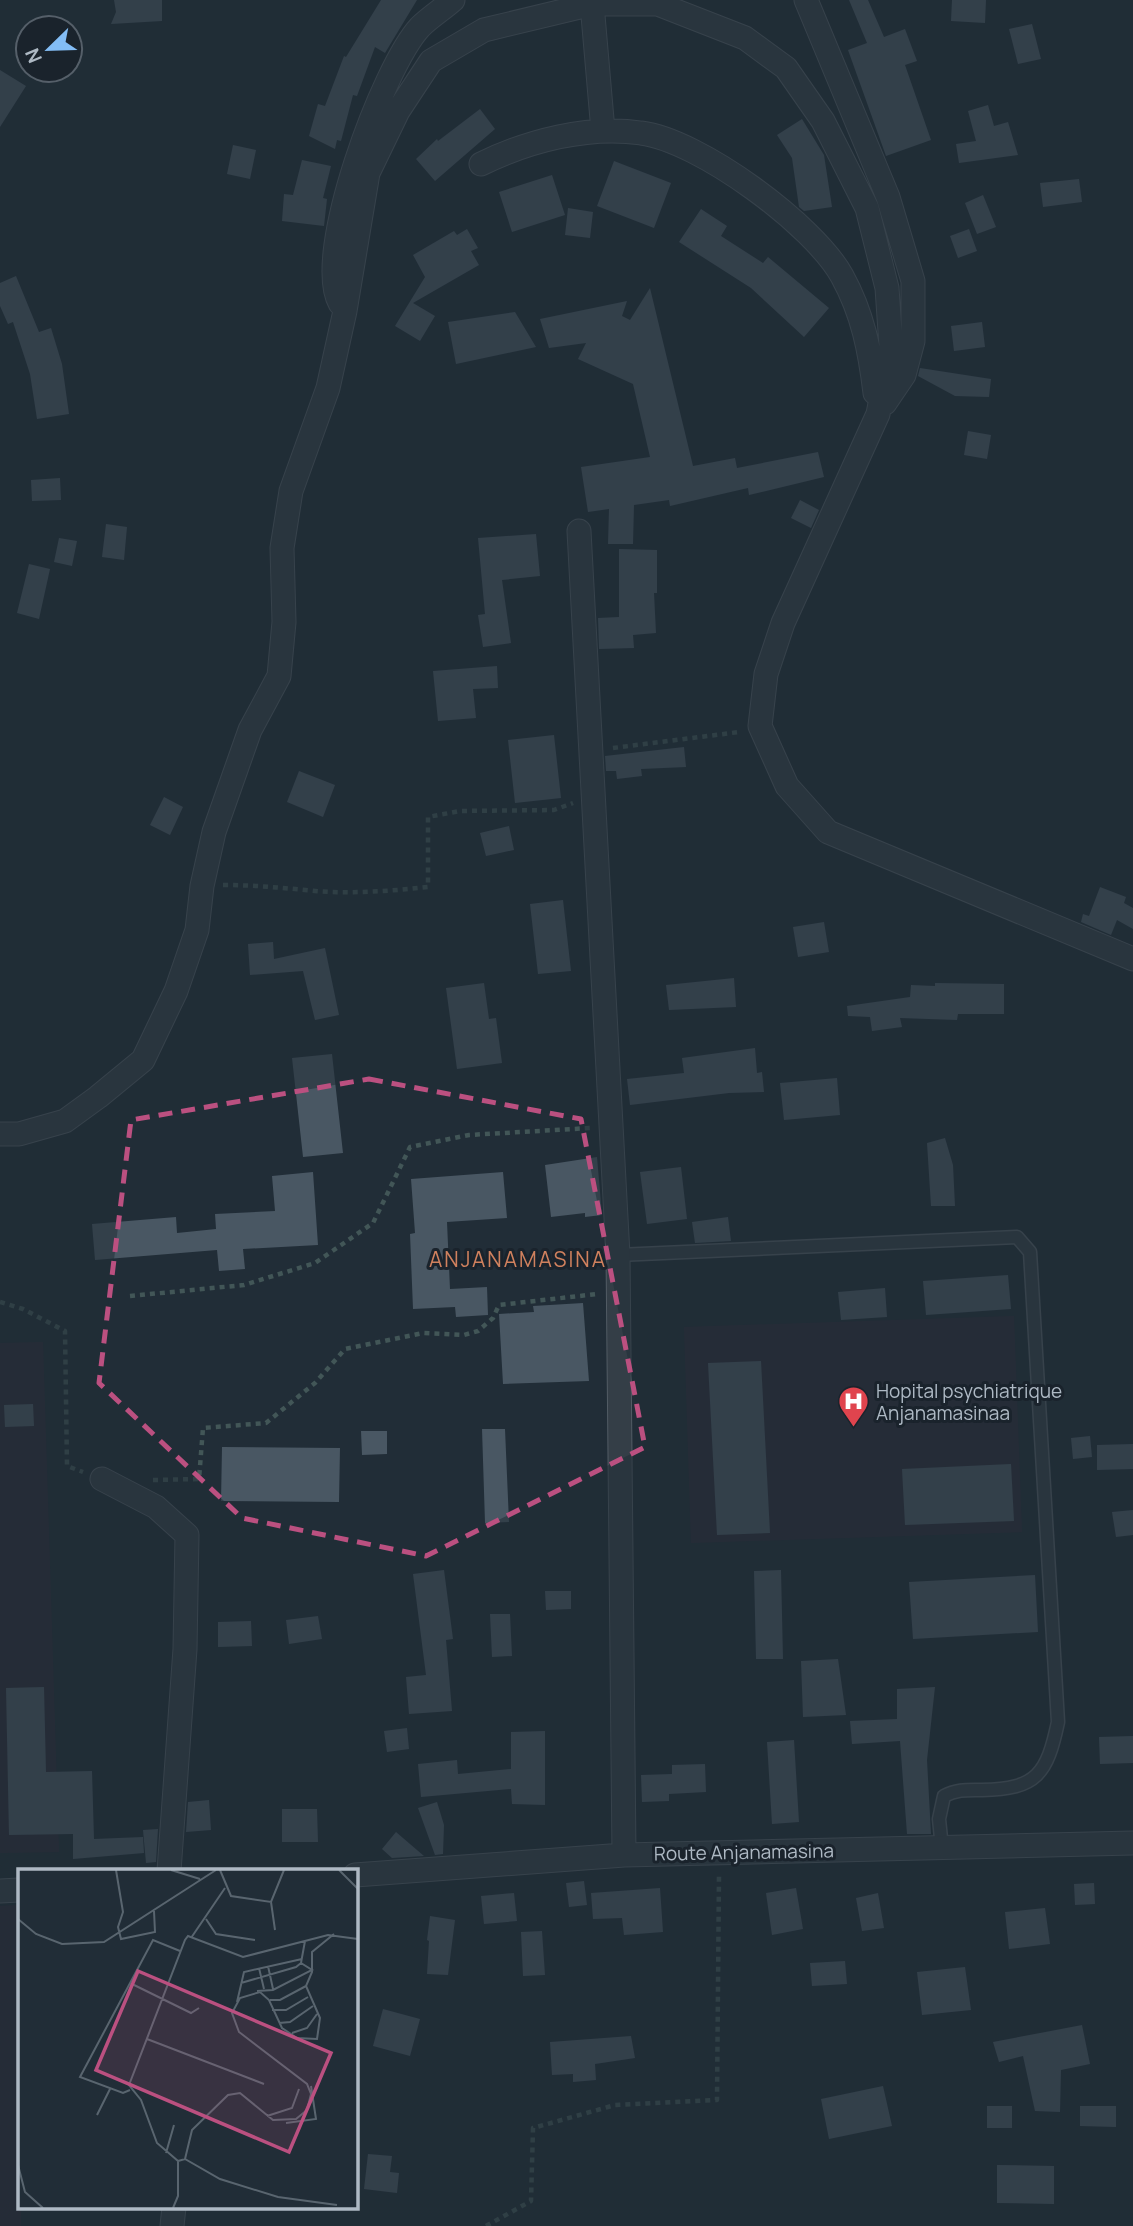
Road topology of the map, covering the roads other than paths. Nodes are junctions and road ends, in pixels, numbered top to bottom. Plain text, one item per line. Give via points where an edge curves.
1 (453, 0) edge
2 (806, 0) edge
3 (592, 4) junction
4 (603, 131) junction
5 (481, 164) dead end
6 (345, 312) junction
7 (878, 414) junction
8 (579, 531) dead end
9 (1133, 959) edge
10 (0, 1134) edge
11 (618, 1255) junction
12 (102, 1479) road end
13 (1133, 1843) edge
14 (942, 1848) junction
15 (624, 1855) junction
16 (169, 1869) edge
17 (357, 1875) edge
18 (18, 1890) edge
19 (0, 1891) edge
20 (174, 2208) edge
21 (172, 2226) edge

1 - 6 street via 419,28 386,86 354,162 340,226 333,291
2 - 7 street via 888,197 914,281 914,341 904,374
3 - 4 street
3 - 6 street via 484,30 431,61 398,111 368,173
3 - 7 street via 658,4 745,38 786,68 823,121 867,208 887,288 891,346
4 - 5 street via 509,150
4 - 7 street via 643,133 698,152 768,200 818,244 842,275 868,337
6 - 10 street via 328,388 291,491 282,548 284,622 279,676 250,730 214,832 197,930 176,991 143,1060 65,1121 19,1134
7 - 9 street via 783,623 766,674 760,726 787,786 828,832
8 - 11 street
11 - 14 lane via 1017,1237 1030,1252 1058,1723 1051,1759 1035,1777 1011,1789 954,1790 944,1796 939,1819
11 - 15 street
12 - 16 street via 156,1507 187,1535 185,1649
13 - 14 street, Route Anjanamasina
14 - 15 street, Route Anjanamasina
15 - 17 street, Route Anjanamasina
18 - 19 street
20 - 21 street

